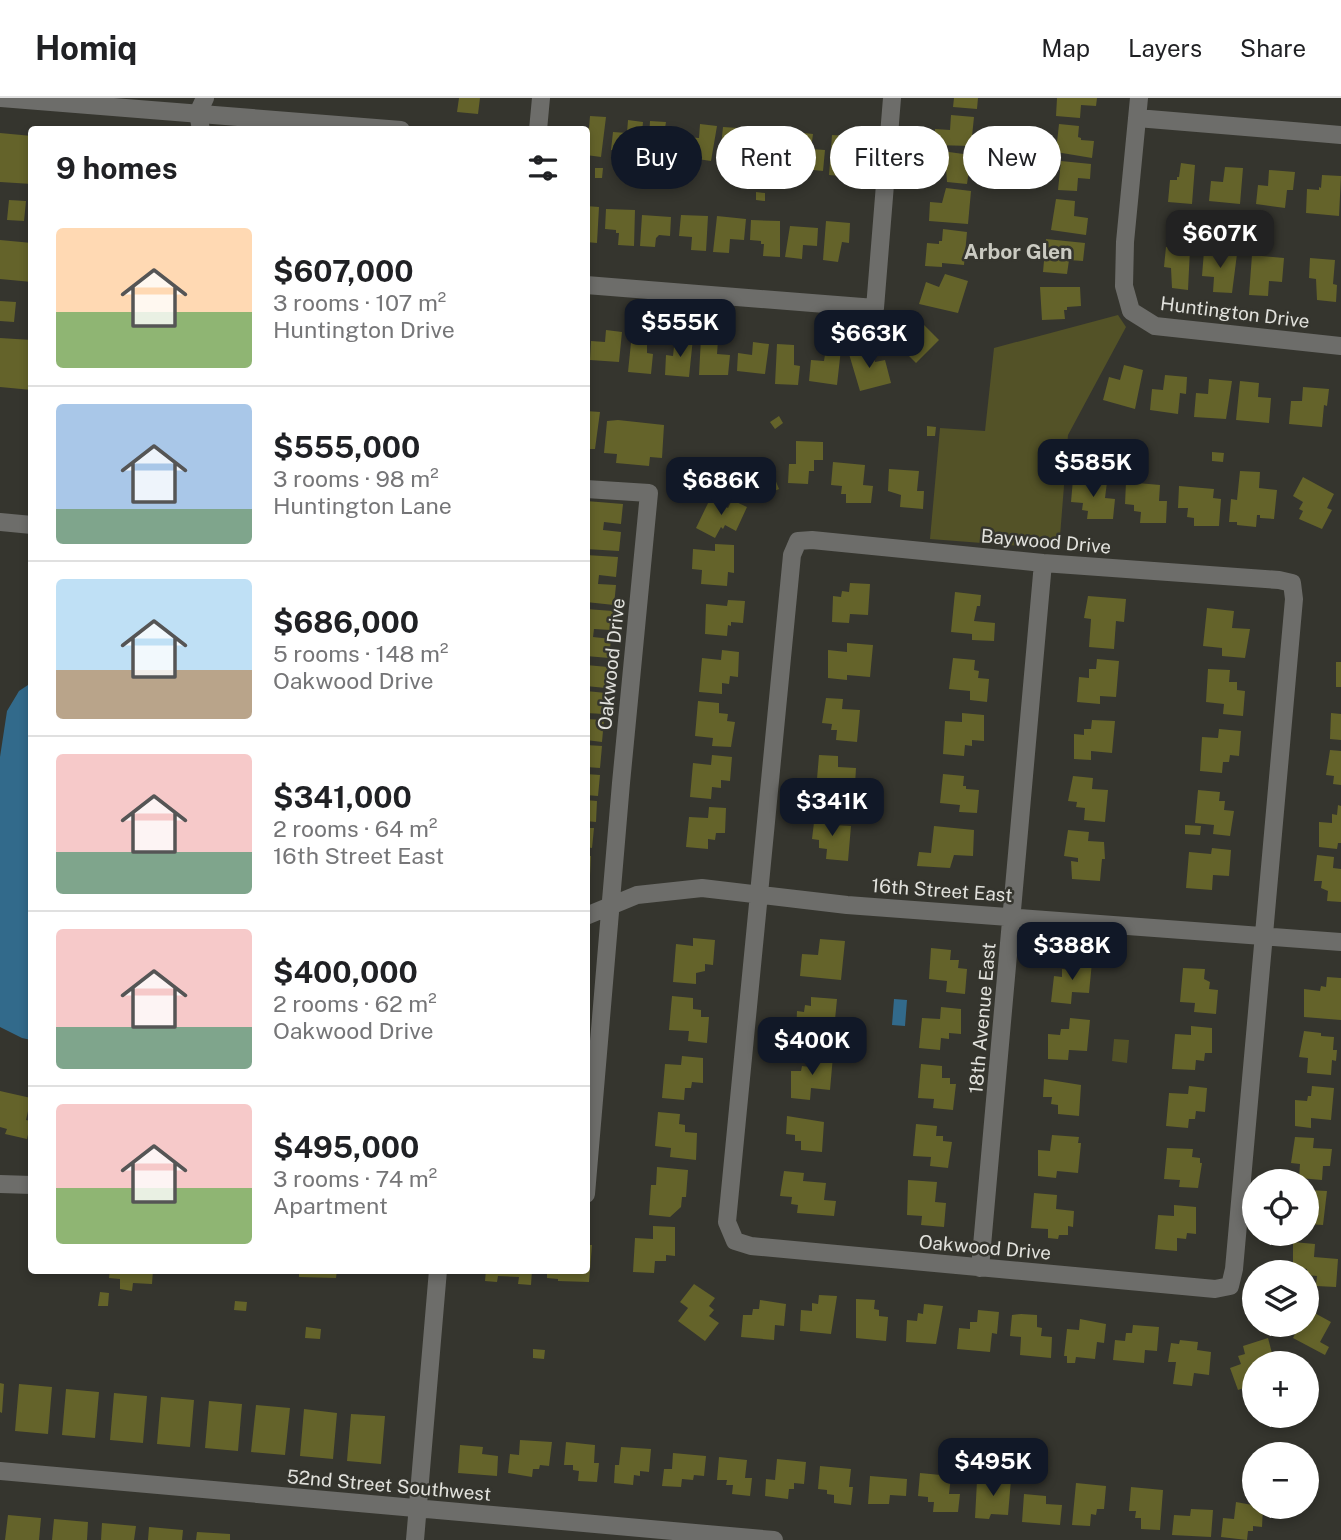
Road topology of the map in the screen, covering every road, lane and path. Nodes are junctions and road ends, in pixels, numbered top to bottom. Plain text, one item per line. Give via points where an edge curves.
1 (1, 98) edge
2 (541, 98) edge
3 (892, 98) edge
4 (1139, 98) edge
5 (201, 114) edge
6 (1137, 118) junction
7 (351, 126) edge
8 (538, 126) edge
9 (1341, 135) edge
10 (590, 285) edge
11 (1341, 346) edge
12 (590, 489) edge
13 (0, 522) edge
14 (28, 525) edge
15 (1043, 563) junction
16 (759, 894) junction
17 (610, 906) junction
18 (590, 914) edge
19 (1012, 916) junction
20 (1262, 936) junction
21 (1341, 942) edge
22 (590, 1146) edge
23 (0, 1184) edge
24 (28, 1185) edge
25 (980, 1268) junction
26 (438, 1274) edge
27 (0, 1471) edge
28 (418, 1509) junction
29 (415, 1540) edge
30 (774, 1540) edge

1 - 5 street
2 - 8 street
3 - 10 street via 875,308
4 - 6 street, Huntington Drive
5 - 7 street
6 - 9 street
6 - 11 street, Huntington Drive via 1125,242 1124,286 1131,312 1155,326
12 - 17 street, Oakwood Drive via 649,493
13 - 14 street
15 - 16 street, Baywood Drive via 798,541 792,555
15 - 19 street, 18th Avenue East
15 - 20 street, Baywood Drive via 1292,583
16 - 17 street, 16th Street East via 702,888 637,895
16 - 19 street, 16th Street East
16 - 25 street, Oakwood Drive via 727,1222 735,1241
17 - 18 street, 16th Street East
17 - 22 street, Oakwood Drive
19 - 20 street, 16th Street East
19 - 25 street, 18th Avenue East
20 - 21 street, 16th Street East
20 - 25 street, Oakwood Drive via 1230,1286 1215,1289
23 - 24 street
26 - 28 street
27 - 28 street, 52nd Street Southwest
28 - 29 street
28 - 30 street, 52nd Street Southwest

